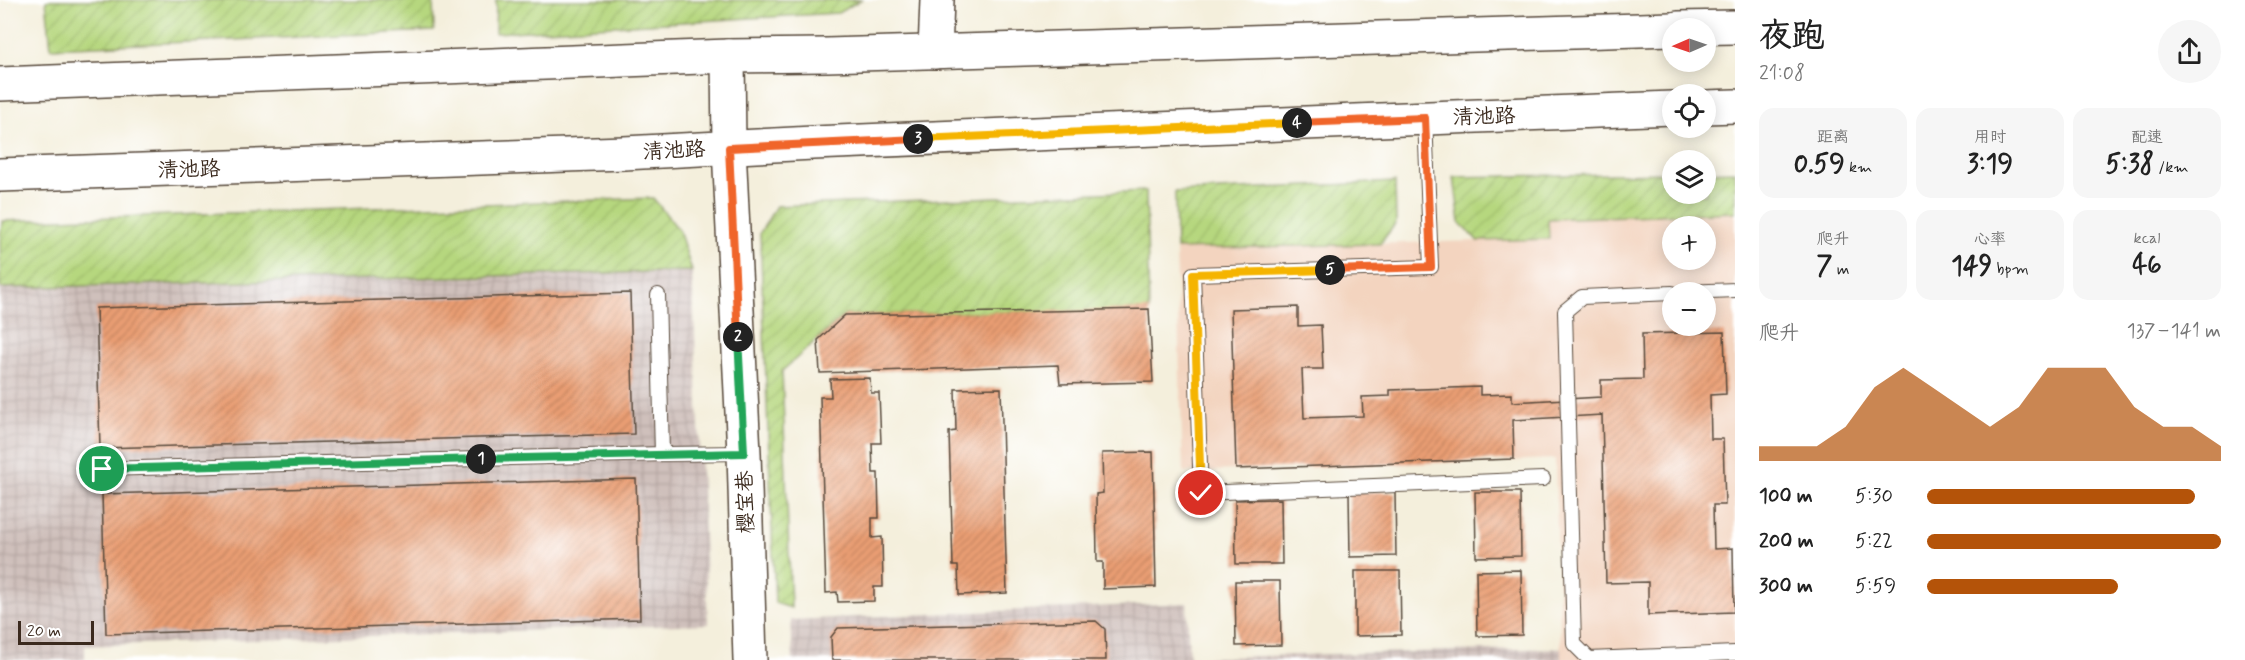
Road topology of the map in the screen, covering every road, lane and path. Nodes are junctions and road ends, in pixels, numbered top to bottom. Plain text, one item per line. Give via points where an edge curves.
1 (937, 0) edge
2 (1716, 27) edge
3 (1735, 27) edge
4 (1662, 29) edge
5 (935, 52) junction
6 (728, 56) junction
7 (0, 84) edge
8 (1735, 106) edge
9 (1716, 107) edge
10 (1662, 108) edge
11 (1425, 118) junction
12 (729, 148) junction
13 (0, 175) edge
14 (1735, 290) edge
15 (1716, 291) edge
16 (1662, 293) edge
17 (658, 295) dead end
18 (744, 453) junction
19 (662, 454) junction
20 (102, 469) dead end
21 (1543, 479) dead end
22 (1735, 653) edge
23 (750, 660) edge

1 - 5 main road
2 - 3 main road
4 - 5 main road
5 - 6 main road
6 - 7 main road
6 - 12 main road, 樱宝巷
8 - 9 main road
10 - 11 main road, 清池路
11 - 12 main road, 清池路
11 - 21 lane via 1431,267 1193,274 1201,493
12 - 13 main road, 清池路
12 - 18 main road, 樱宝巷
14 - 15 lane
16 - 22 lane via 1582,297 1565,311 1574,644 1589,659
17 - 19 lane
18 - 19 lane
18 - 23 main road, 樱宝巷
19 - 20 lane

